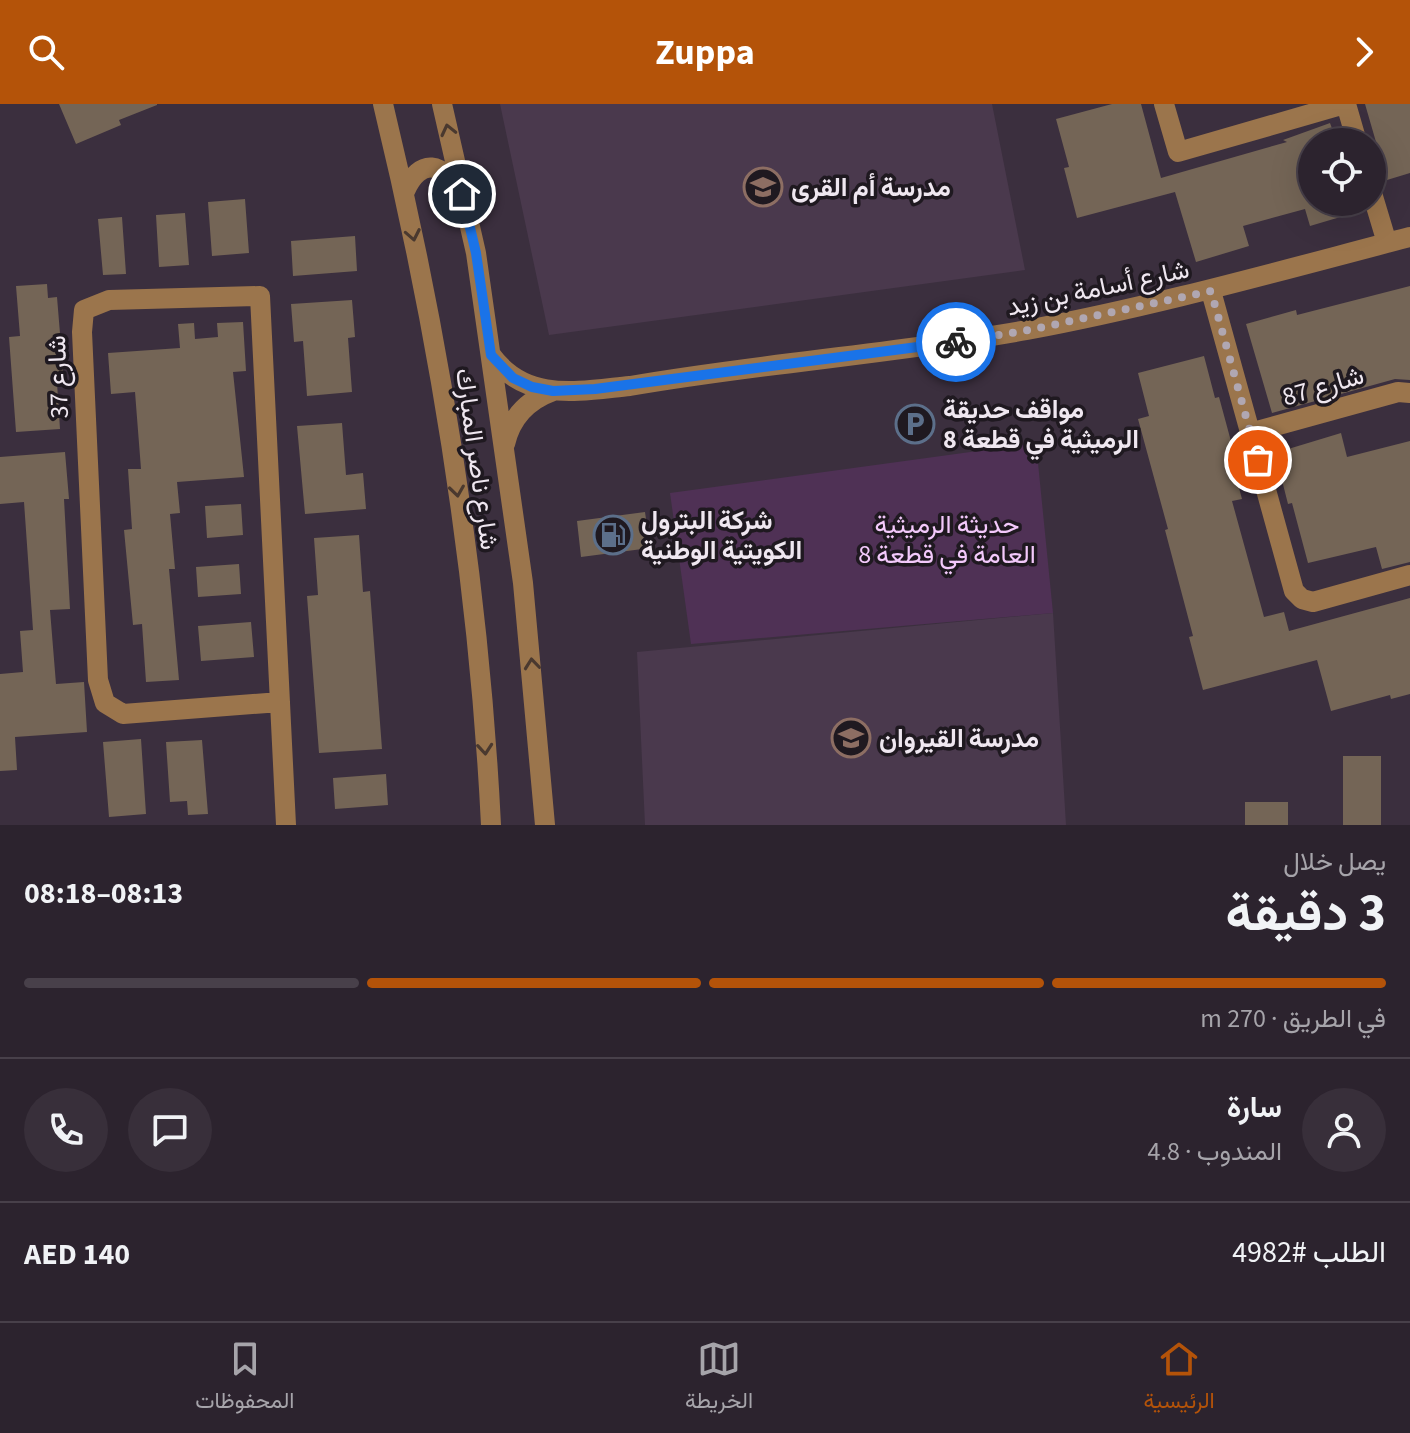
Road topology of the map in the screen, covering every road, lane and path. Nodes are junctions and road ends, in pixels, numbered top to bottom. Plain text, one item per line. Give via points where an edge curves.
1 (383, 104) edge
2 (442, 104) edge
3 (1164, 104) edge
4 (1345, 104) edge
5 (1353, 128) edge
6 (405, 191) junction
7 (1379, 216) edge
8 (1410, 237) edge
9 (1387, 243) junction
10 (476, 253) junction
11 (1211, 291) junction
12 (491, 355) junction
13 (553, 391) junction
14 (1410, 393) edge
15 (1250, 433) junction
16 (504, 451) junction
17 (1410, 575) edge
18 (280, 702) junction
19 (489, 802) junction
20 (286, 825) edge
21 (476, 825) edge
22 (491, 825) edge
23 (545, 825) edge

1 - 6 street, شارع ناصر المبارك
10 -> 2 street, شارع ناصر المبارك
3 - 4 street via 1178,152
4 - 5 street
6 - 10 street via 421,169 444,171 464,242
6 -> 19 street, شارع ناصر المبارك via 458,498
7 - 9 street
8 - 9 street, شارع أسامة بن زيد
9 - 11 street, شارع أسامة بن زيد
10 - 12 street, شارع ناصر المبارك
11 - 13 street, شارع أسامة بن زيد via 949,343 630,386
11 - 15 street
12 - 13 street, شارع أسامة بن زيد via 513,378
12 - 16 street, شارع ناصر المبارك
13 - 16 street via 532,401 516,418
14 - 15 street, شارع 87
15 - 17 street via 1294,591 1302,599 1313,602
23 -> 16 street, شارع ناصر المبارك via 523,583
18 - 18 street, شارع 37 via 260,296 109,300 84,310 98,680 105,703 123,714
18 - 20 street, شارع 37
19 - 21 street
19 - 22 street, شارع ناصر المبارك

